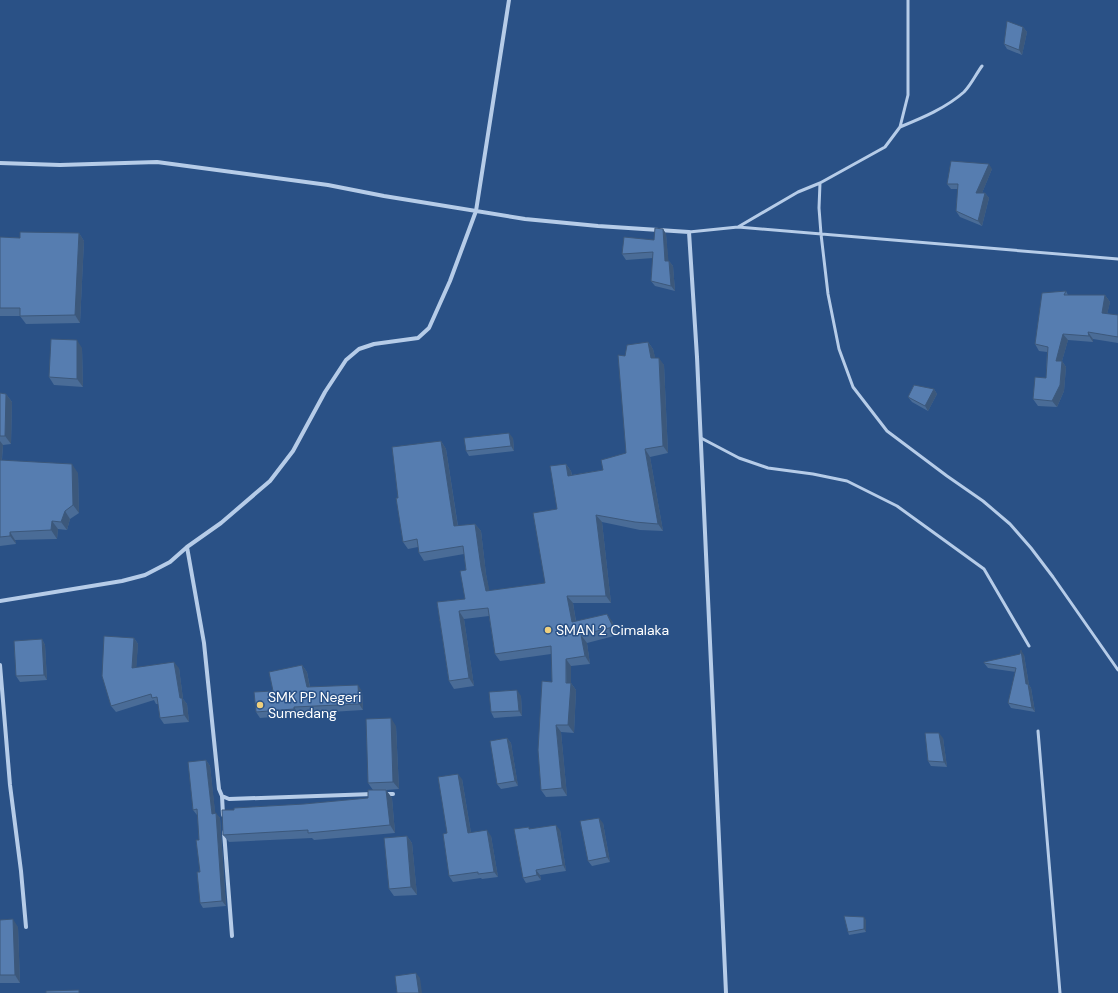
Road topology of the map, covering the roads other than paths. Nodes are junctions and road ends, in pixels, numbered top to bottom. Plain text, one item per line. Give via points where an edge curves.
1 (509, 0) edge
2 (908, 0) edge
3 (982, 66) dead end
4 (900, 127) junction
5 (0, 164) edge
6 (820, 182) junction
7 (476, 211) junction
8 (738, 227) junction
9 (689, 232) junction
10 (821, 234) junction
11 (1118, 259) edge
12 (701, 438) junction
13 (187, 547) junction
14 (0, 601) edge
15 (1029, 646) dead end
16 (0, 665) edge
17 (1118, 670) edge
18 (1038, 732) dead end
19 (393, 794) edge
20 (222, 796) junction
21 (223, 819) edge
22 (224, 827) edge
23 (26, 927) dead end
24 (232, 936) dead end
25 (726, 993) edge
26 (1060, 993) edge

1 - 7 street
2 - 4 lane via 908,95
3 - 4 lane via 964,91 925,117
4 - 6 lane via 885,147
5 - 7 street via 157,162 320,184
6 - 8 lane
6 - 10 lane
7 - 9 street via 525,219
7 - 13 street via 429,328 418,338 374,344 359,349 346,360 325,392 293,451 270,481 221,523
8 - 9 lane
8 - 10 lane
9 - 12 street
10 - 11 lane
10 - 17 lane via 828,294 839,349 853,387 887,430 1010,524 1049,571
12 - 15 lane via 739,458 768,468 847,481 897,506 984,569
12 - 25 street
13 - 14 street via 170,562 122,581
13 - 20 street via 204,643 219,789
16 - 23 street
18 - 26 lane
19 - 20 street via 229,799
20 - 21 street
22 - 24 street

